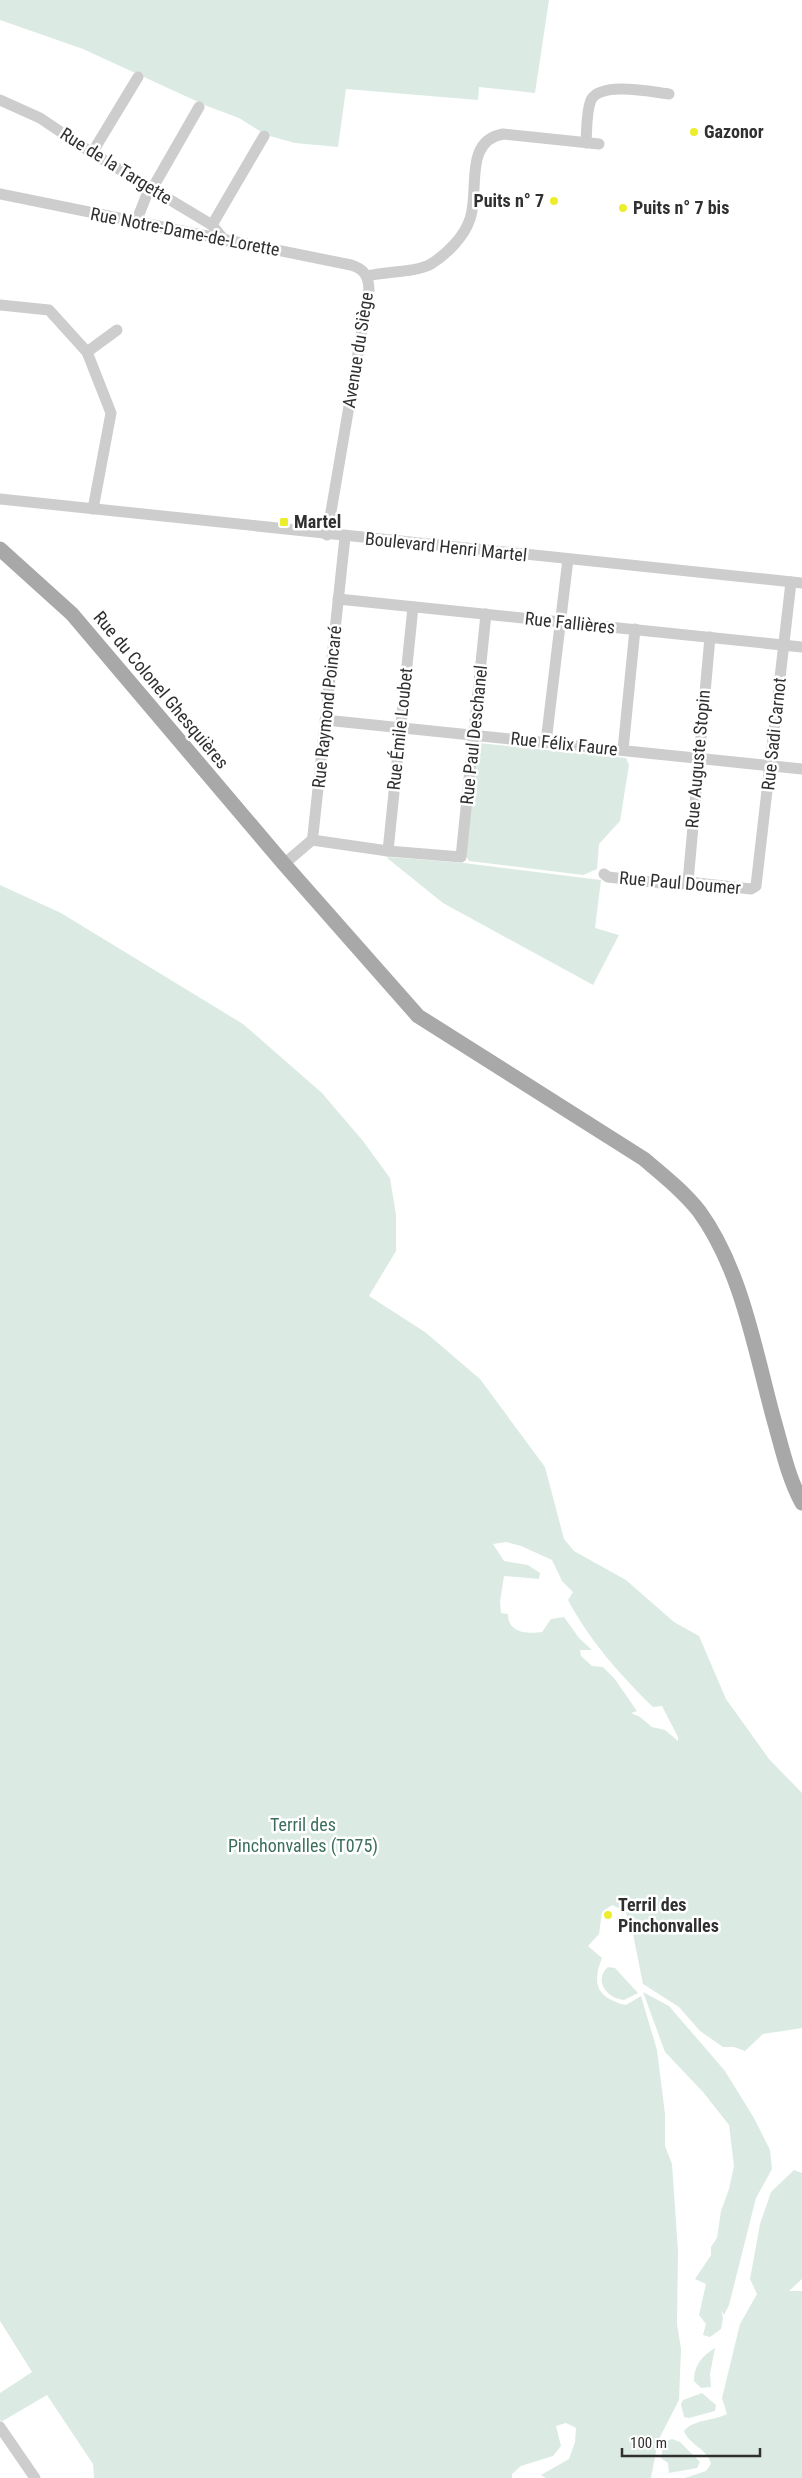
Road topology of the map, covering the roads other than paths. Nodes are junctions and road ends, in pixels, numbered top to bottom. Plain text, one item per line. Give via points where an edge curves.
1 (138, 77) dead end
2 (670, 94) dead end
3 (0, 100) edge
4 (199, 107) dead end
5 (264, 136) dead end
6 (586, 142) junction
7 (599, 144) dead end
8 (92, 153) junction
9 (152, 188) junction
10 (0, 194) edge
11 (136, 222) junction
12 (212, 225) junction
13 (225, 241) junction
14 (367, 276) junction
15 (0, 305) edge
16 (117, 330) dead end
17 (87, 352) junction
18 (0, 499) edge
19 (93, 509) junction
20 (327, 535) junction
21 (345, 537) junction
22 (0, 549) edge
23 (568, 559) junction
24 (797, 583) edge
25 (338, 599) junction
26 (413, 607) junction
27 (486, 614) junction
28 (560, 622) junction
29 (635, 629) junction
30 (710, 637) junction
31 (783, 645) junction
32 (802, 647) edge
33 (325, 720) junction
34 (400, 726) junction
35 (474, 735) junction
36 (546, 742) junction
37 (623, 750) junction
38 (697, 758) junction
39 (770, 765) junction
40 (802, 769) edge
41 (312, 840) junction
42 (388, 851) junction
43 (284, 864) junction
44 (604, 874) dead end
45 (688, 882) junction
46 (756, 886) joint
47 (802, 1503) edge
48 (0, 2427) edge
49 (35, 2478) edge

1 - 8 street
2 - 6 street via 612,89 600,91 592,99 588,113
3 - 8 street, Rue de la Targette via 40,118
4 - 9 street
5 - 12 street
6 - 7 street, Avenue du Siège
6 - 14 street, Avenue du Siège via 503,134 489,139 481,146 477,158 470,220 455,243 428,266
8 - 9 street, Rue de la Targette
9 - 11 street
9 - 12 street, Rue de la Targette
10 - 11 street, Rue Notre-Dame-de-Lorette
11 - 13 street, Rue Notre-Dame-de-Lorette
12 - 13 street, Rue de la Targette
13 - 14 street, Rue Notre-Dame-de-Lorette via 351,265
14 - 20 street, Avenue du Siège via 369,288
15 - 17 street via 49,310
16 - 17 street
17 - 19 street via 110,413
18 - 19 street, Boulevard Henri Martel
19 - 20 street, Boulevard Henri Martel
20 - 21 street, Boulevard Henri Martel
21 - 23 street, Boulevard Henri Martel
21 - 25 street, Rue Raymond Poincaré
22 - 43 main road, Rue du Colonel Ghesquières via 72,614
23 - 24 street, Boulevard Henri Martel
23 - 28 street
24 - 31 street, Rue Sadi Carnot
25 - 26 street, Rue Fallières
25 - 33 street, Rue Raymond Poincaré
26 - 27 street, Rue Fallières
26 - 34 street, Rue Émile Loubet
27 - 28 street, Rue Fallières
27 - 35 street, Rue Paul Deschanel
28 - 29 street, Rue Fallières
28 - 36 street
29 - 30 street, Rue Fallières
29 - 37 street
30 - 31 street, Rue Fallières
30 - 38 street, Rue Auguste Stopin
31 - 32 street, Rue Fallières
31 - 39 street, Rue Sadi Carnot
33 - 34 street, Rue Félix Faure
33 - 41 street, Rue Raymond Poincaré
34 - 35 street, Rue Félix Faure
34 - 42 street, Rue Émile Loubet
35 - 36 street, Rue Félix Faure
35 - 42 street, Rue Paul Deschanel via 460,856
36 - 37 street, Rue Félix Faure
37 - 38 street, Rue Félix Faure
38 - 39 street, Rue Félix Faure
38 - 45 street, Rue Auguste Stopin
39 - 40 street, Rue Félix Faure
39 - 46 street, Rue Sadi Carnot
41 - 42 street
41 - 43 street
43 - 47 main road, Rue du Colonel Ghesquières via 418,1016 644,1159 670,1180 698,1211 722,1248 736,1282 787,1467
44 - 45 street, Rue Paul Doumer via 678,885
45 - 46 street, Rue Paul Doumer via 751,889
48 - 49 street

